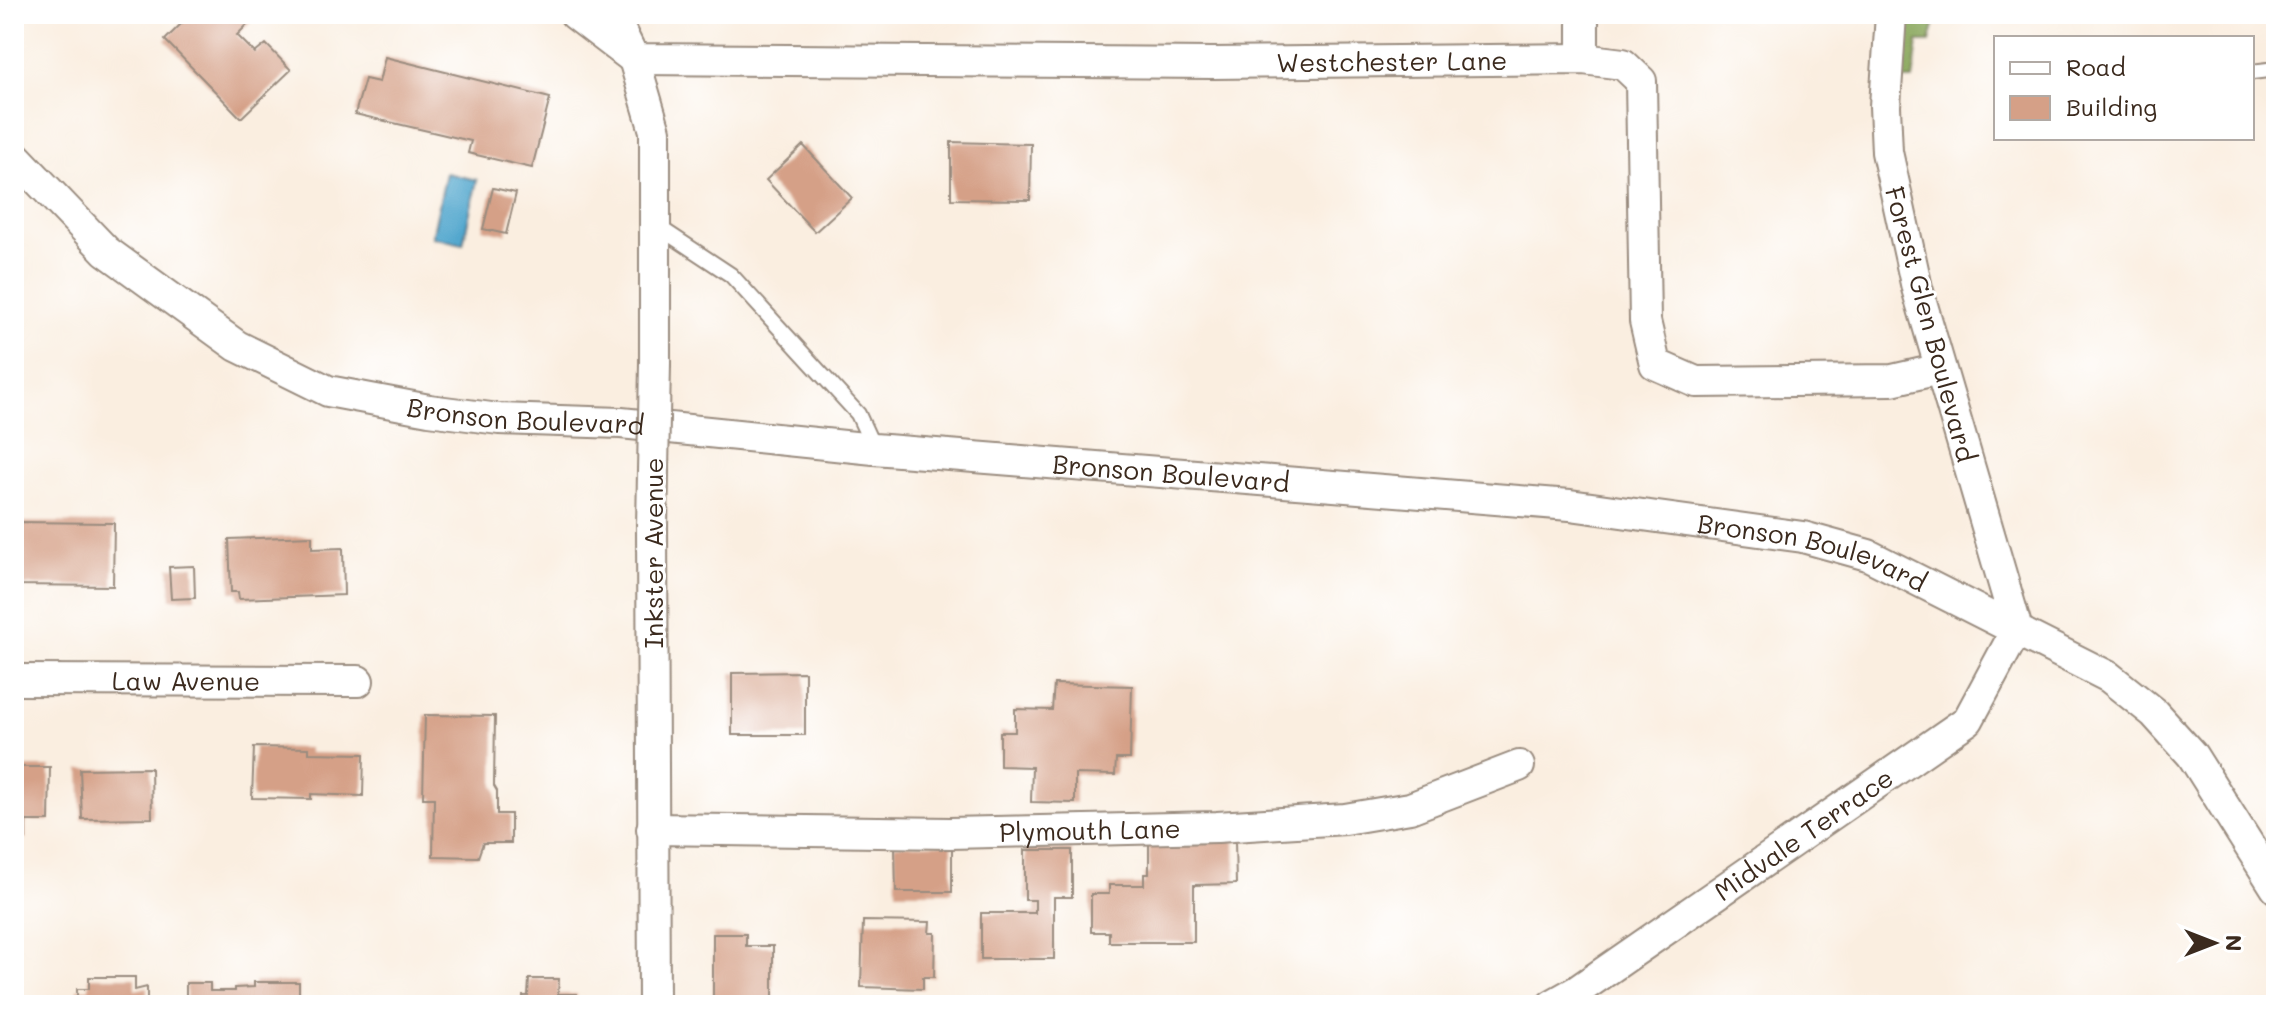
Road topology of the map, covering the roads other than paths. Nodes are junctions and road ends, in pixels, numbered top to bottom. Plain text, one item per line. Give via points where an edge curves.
1 (575, 14) edge
2 (612, 14) edge
3 (1583, 14) edge
4 (1891, 14) edge
5 (634, 59) junction
6 (1583, 59) junction
7 (2276, 69) edge
8 (2254, 72) edge
9 (14, 155) edge
10 (657, 226) junction
11 (1940, 369) junction
12 (874, 449) junction
13 (2017, 629) junction
14 (14, 680) edge
15 (358, 681) dead end
16 (1519, 766) dead end
17 (652, 829) junction
18 (2276, 888) edge
19 (654, 1005) edge
20 (1552, 1005) edge

1 - 5 street
2 - 5 street, Inkster Avenue
3 - 6 street
4 - 11 street, Forest Glen Boulevard via 1887,152
5 - 6 street, Westchester Lane
5 - 10 street, Inkster Avenue via 655,131
6 - 11 street, Westchester Lane via 1623,64 1641,81 1645,321 1655,364 1696,382 1892,380
7 - 8 lane
9 - 12 street, Bronson Boulevard via 106,251 237,346 328,391 499,419 621,423
10 - 12 lane via 731,275 858,414
10 - 17 street, Inkster Avenue, bridge
11 - 13 street, Forest Glen Boulevard
12 - 13 street, Bronson Boulevard via 1570,505 1803,537 1868,555
13 - 18 street, Bronson Boulevard via 2109,677 2154,713 2192,755
13 - 20 street, Midvale Terrace via 1968,720
14 - 15 street, Law Avenue
16 - 17 street, Plymouth Lane via 1410,808 1345,819 966,832
17 - 19 street, Inkster Avenue

